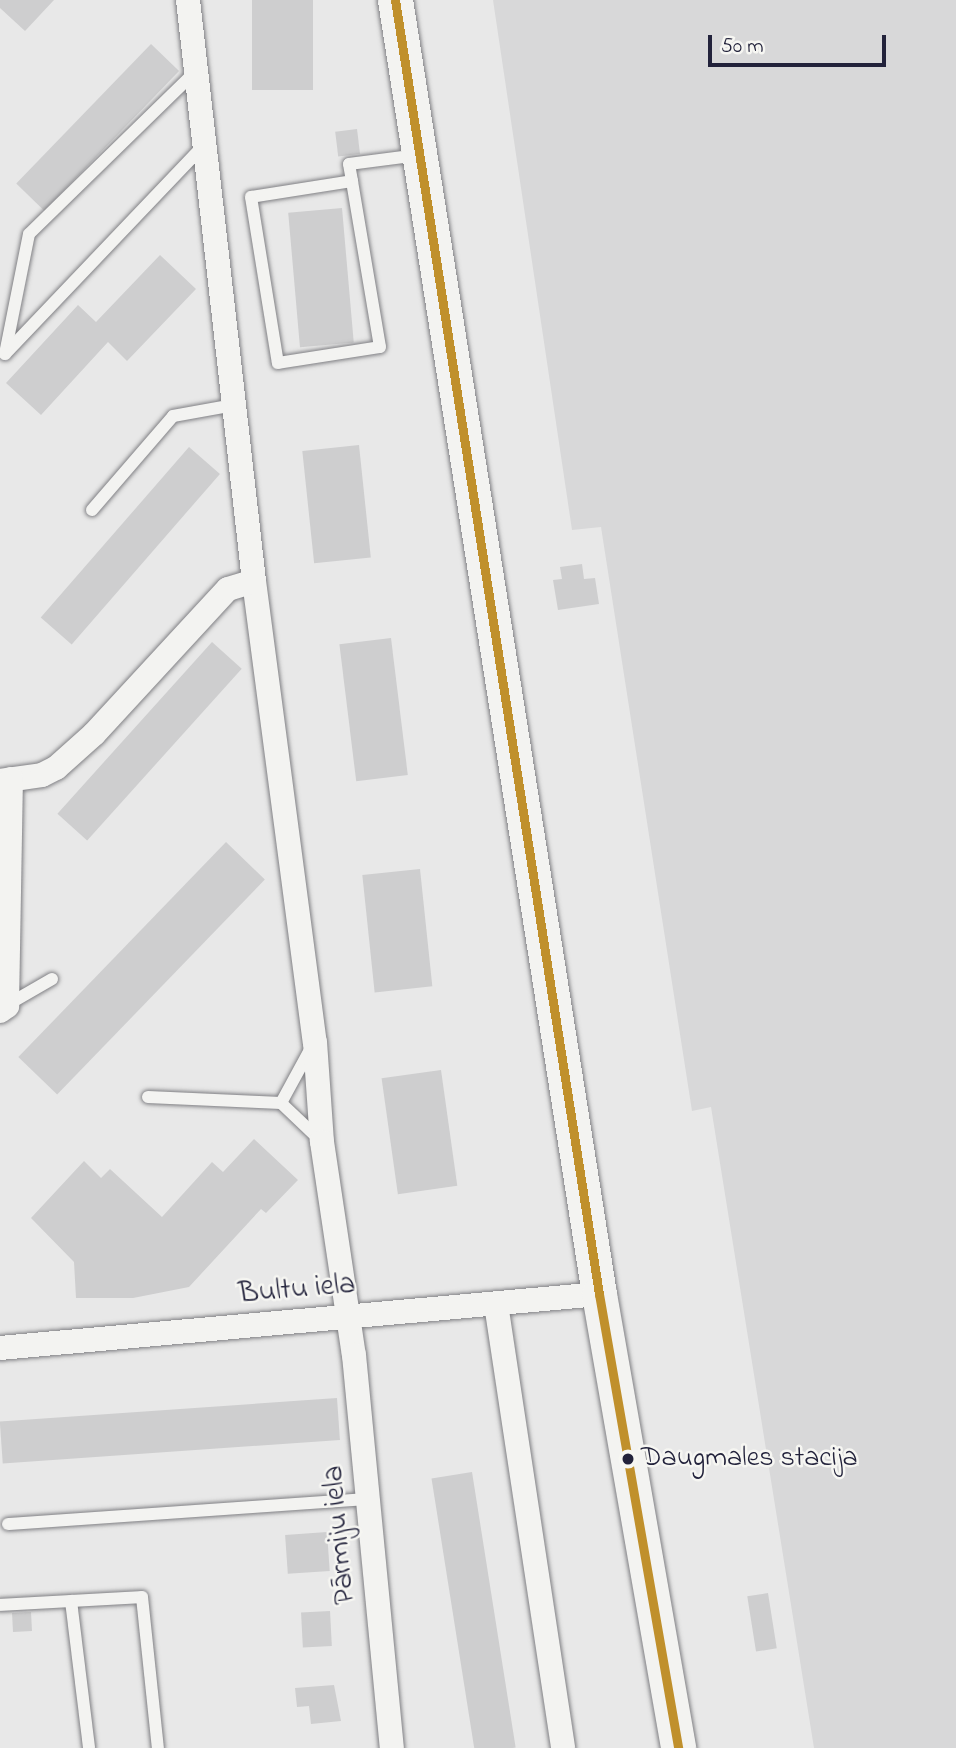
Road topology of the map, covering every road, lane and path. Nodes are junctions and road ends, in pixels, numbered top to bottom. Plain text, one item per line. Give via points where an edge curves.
1 (188, 0) edge
2 (395, 0) edge
3 (196, 71) junction
4 (205, 144) junction
5 (418, 155) junction
6 (352, 181) junction
7 (3, 357) edge
8 (234, 405) junction
9 (92, 510) dead end
10 (254, 581) junction
11 (6, 780) edge
12 (52, 979) dead end
13 (3, 1008) edge
14 (315, 1042) junction
15 (148, 1097) dead end
16 (281, 1102) junction
17 (322, 1142) junction
18 (599, 1294) junction
19 (496, 1304) junction
20 (348, 1317) junction
21 (0, 1348) edge
22 (368, 1499) junction
23 (8, 1524) dead end
24 (71, 1601) junction
25 (0, 1605) edge
26 (89, 1748) edge
27 (158, 1748) edge
28 (392, 1748) edge
29 (564, 1748) edge
30 (678, 1748) edge

1 - 3 street, Pārmiju iela
2 - 5 street
3 - 4 street, Pārmiju iela
3 - 7 lane via 29,234
4 - 7 lane
4 - 8 street, Pārmiju iela
5 - 6 lane via 349,164
5 - 18 street
6 - 6 lane via 380,347 278,363 251,197
8 - 9 lane via 173,416
8 - 10 street, Pārmiju iela
10 - 11 street via 228,589 94,734 56,768
10 - 14 street, Pārmiju iela
11 - 13 street
12 - 13 lane
14 - 16 lane
14 - 17 street, Pārmiju iela
15 - 16 lane
16 - 17 lane
17 - 20 street, Pārmiju iela
18 - 19 street, Bultu iela
18 - 30 street
19 - 20 street, Bultu iela
19 - 29 street
20 - 21 street, Bultu iela
20 - 22 street, Pārmiju iela
22 - 23 lane
22 - 28 street, Pārmiju iela
24 - 25 lane
24 - 26 lane
24 - 27 lane via 142,1597

